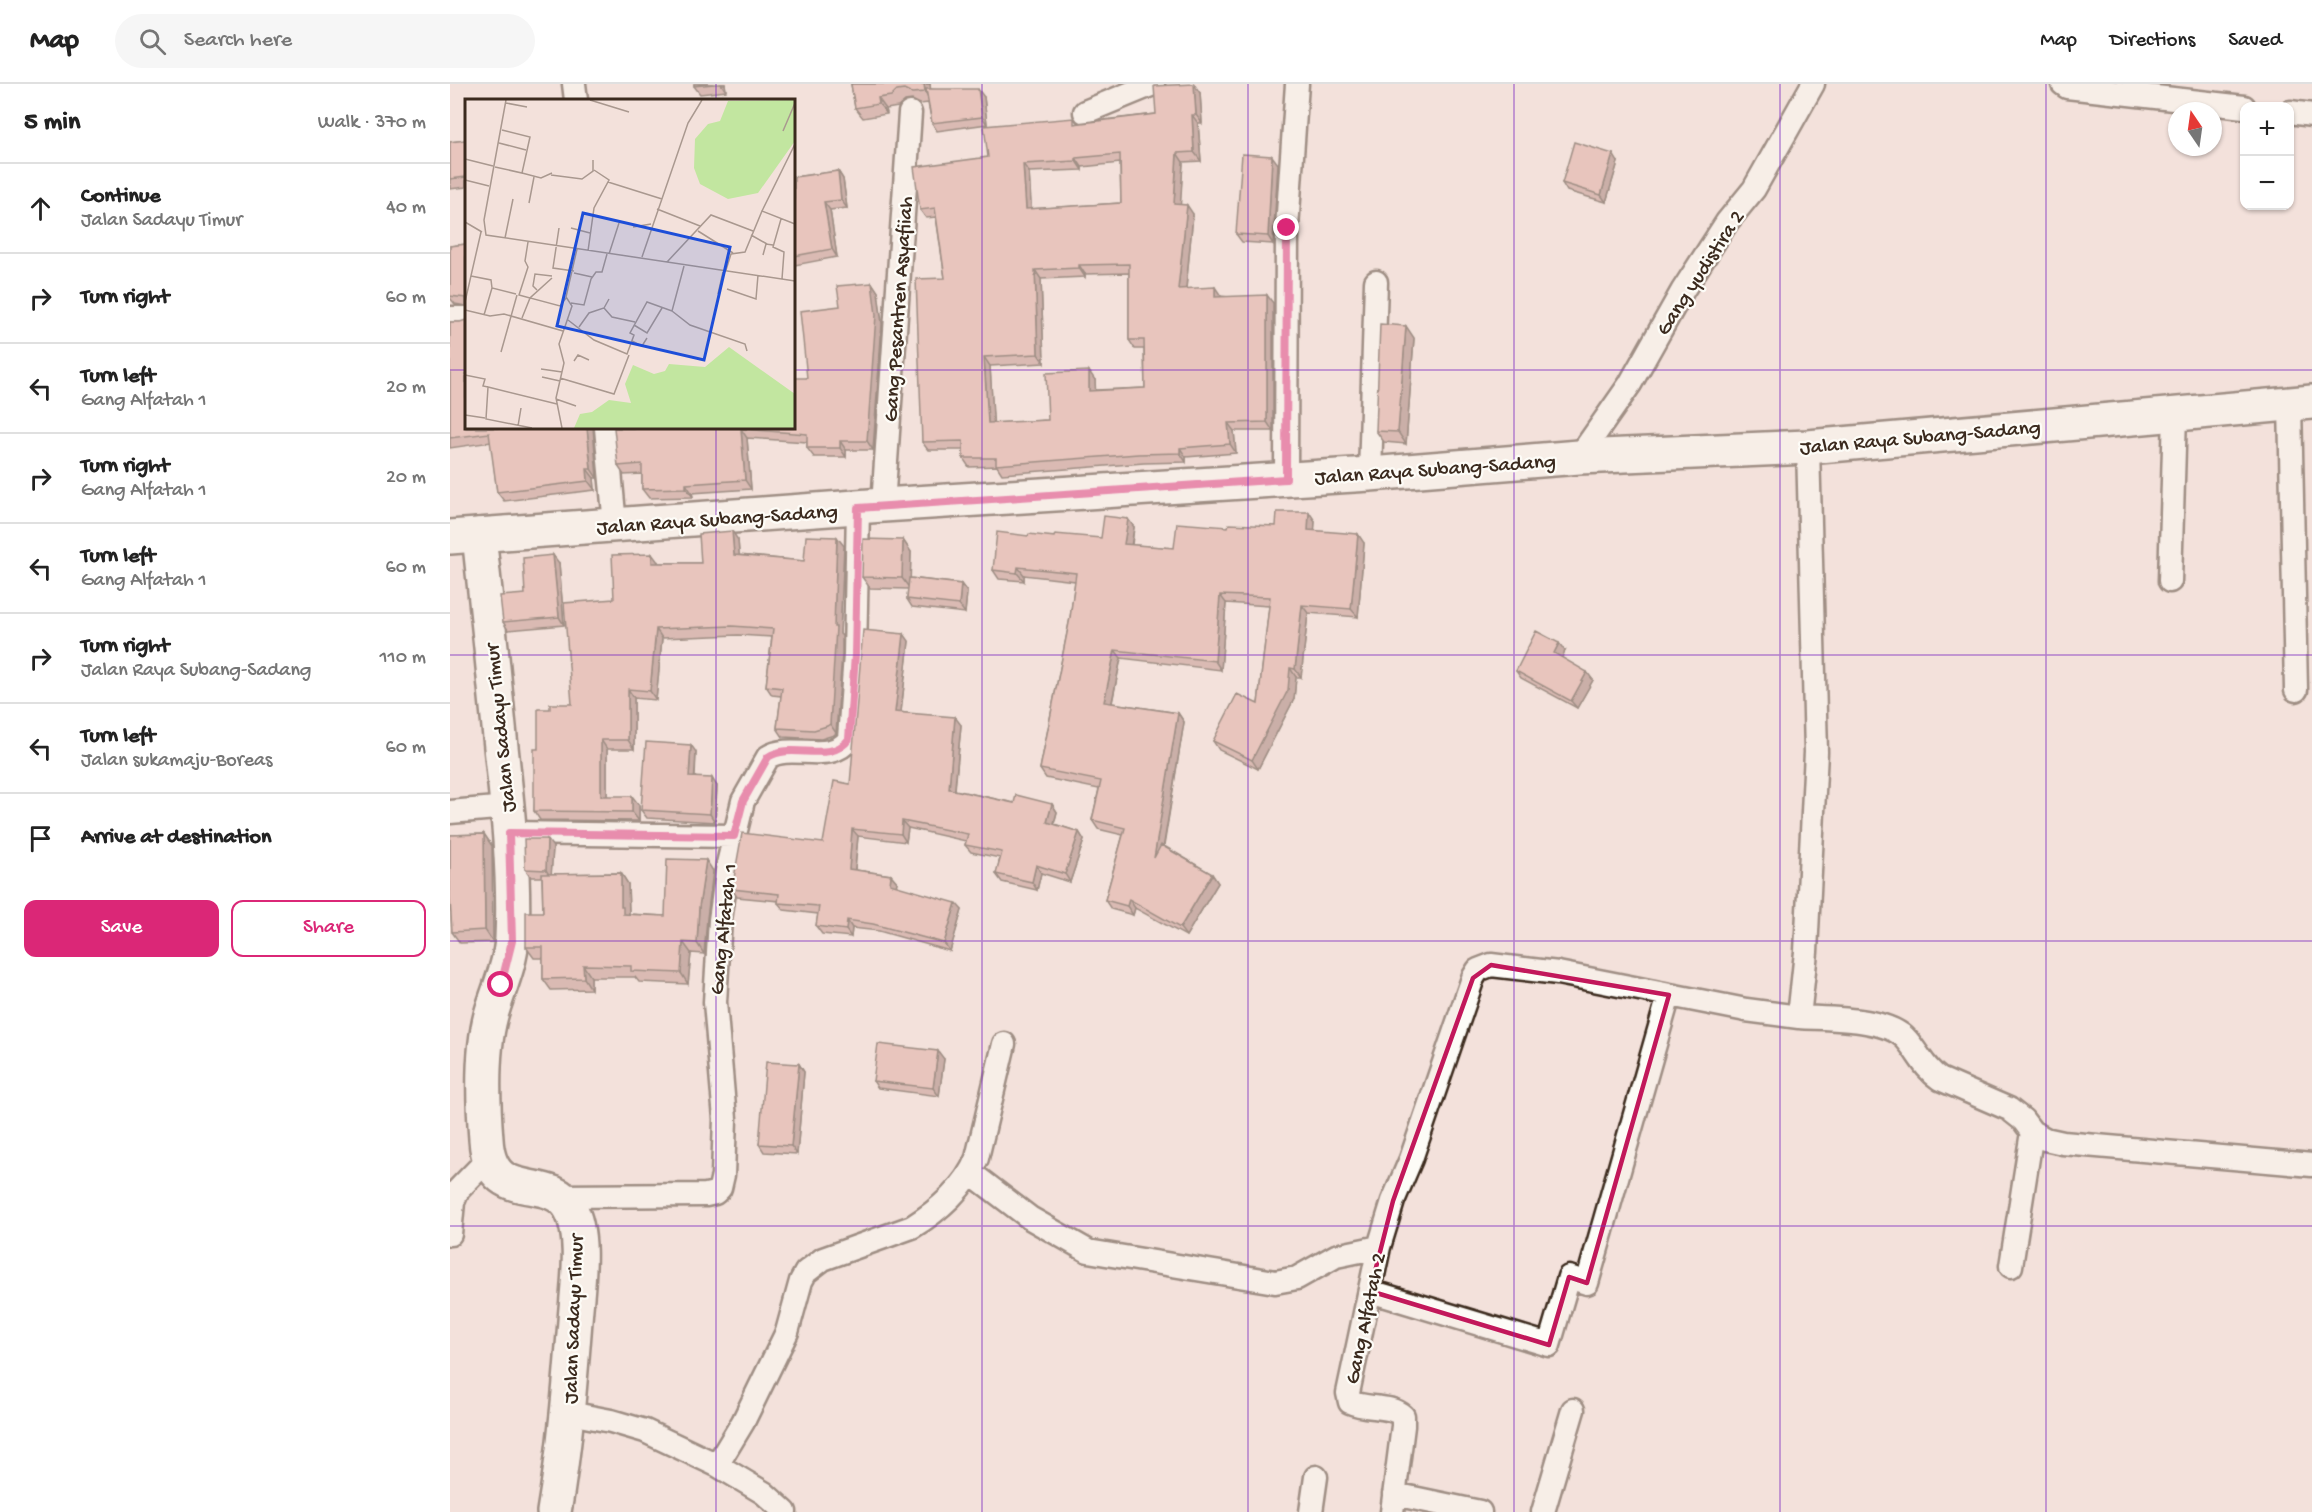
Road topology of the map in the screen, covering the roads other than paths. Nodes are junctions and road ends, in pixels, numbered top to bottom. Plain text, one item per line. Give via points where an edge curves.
1 (574, 84) edge
2 (1153, 84) edge
3 (1298, 84) edge
4 (1813, 84) edge
5 (2063, 84) edge
6 (576, 99) edge
7 (2240, 107) edge
8 (1085, 112) dead end
9 (910, 113) edge
10 (2294, 113) edge
11 (2312, 115) edge
12 (1376, 282) dead end
13 (2301, 403) edge
14 (2175, 414) junction
15 (606, 429) edge
16 (1808, 447) junction
17 (1580, 457) junction
18 (1370, 474) junction
19 (1286, 479) junction
20 (871, 507) junction
21 (615, 525) junction
22 (465, 536) edge
23 (2170, 581) dead end
24 (2296, 690) dead end
25 (450, 812) edge
26 (508, 820) junction
27 (734, 836) junction
28 (1669, 995) junction
29 (1799, 1017) junction
30 (1004, 1044) dead end
31 (2032, 1132) junction
32 (489, 1158) junction
33 (2312, 1165) edge
34 (971, 1173) junction
35 (557, 1196) junction
36 (450, 1234) edge
37 (1379, 1247) junction
38 (2011, 1266) dead end
39 (1370, 1291) junction
40 (1573, 1410) dead end
41 (568, 1413) junction
42 (717, 1465) junction
43 (1316, 1477) dead end
44 (1393, 1503) edge
45 (554, 1512) edge
46 (785, 1512) edge
47 (1311, 1512) edge
48 (1479, 1512) edge
49 (1543, 1512) edge

1 - 6 street
2 - 8 street
3 - 19 street via 1287,228
4 - 17 street, Gang yudistira 2 via 1754,189 1727,222 1630,384
5 - 7 street
9 - 20 street, Gang Pesantren Asyafiiah
10 - 11 street
12 - 18 street
13 - 14 main road, Jalan Raya Subang-Sadang
13 - 24 street
14 - 16 main road, Jalan Raya Subang-Sadang
14 - 23 street
15 - 21 street
16 - 17 main road, Jalan Raya Subang-Sadang
16 - 29 street via 1816,752
17 - 18 main road, Jalan Raya Subang-Sadang
18 - 19 main road, Jalan Raya Subang-Sadang
19 - 20 main road, Jalan Raya Subang-Sadang
20 - 21 main road, Jalan Raya Subang-Sadang
20 - 27 street, Gang Alfatah 1 via 849,739 828,751 773,753 768,757 743,801
21 - 22 main road, Jalan Raya Subang-Sadang
22 - 26 main road, Jalan Sadayu Timur
25 - 26 street
26 - 27 street
26 - 32 main road, Jalan Sadayu Timur via 512,941 487,1042 484,1083
27 - 35 street, Gang Alfatah 1 via 720,920 714,1002 725,1119 720,1188 706,1195
28 - 29 street, Gang Alfatah 2
28 - 37 street, Gang Alfatah 2 via 1558,973 1491,965 1478,970
28 - 39 street via 1587,1283 1569,1277 1549,1346
29 - 31 street, Gang Alfatah 2 via 1880,1024 1897,1031 1931,1073 2009,1109
30 - 34 street
31 - 33 street via 2063,1143
31 - 38 street
32 - 35 main road via 499,1177
32 - 36 street via 458,1190
34 - 37 street via 1030,1218 1088,1251 1275,1282 1297,1278 1336,1256
34 - 42 street via 912,1227 823,1259 806,1272 787,1332
35 - 41 main road, Jalan Sadayu Timur via 568,1204 575,1217 578,1238
37 - 39 street, Gang Alfatah 2
39 - 44 street, Gang Alfatah 2 via 1348,1393 1350,1402 1359,1406 1397,1411 1403,1416
40 - 49 street
41 - 42 street via 645,1431
41 - 45 main road, Jalan Sadayu Timur
42 - 46 street via 764,1493
43 - 47 street
44 - 48 street

